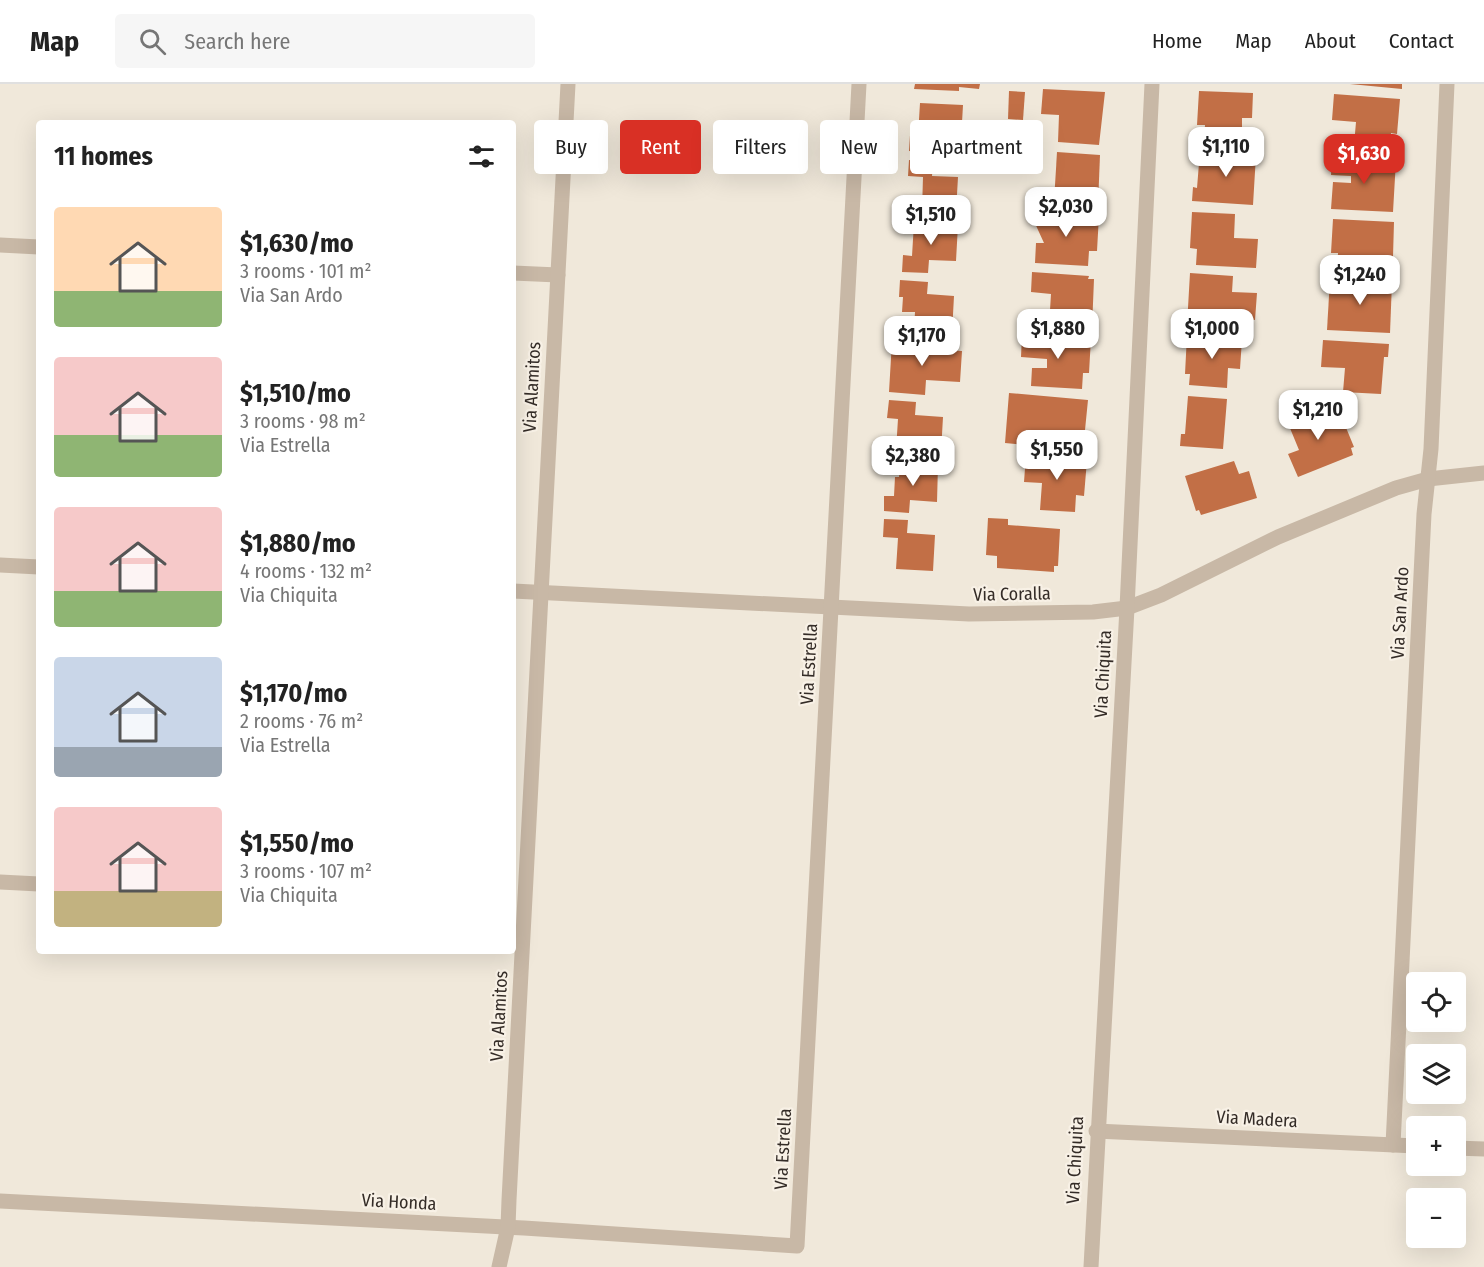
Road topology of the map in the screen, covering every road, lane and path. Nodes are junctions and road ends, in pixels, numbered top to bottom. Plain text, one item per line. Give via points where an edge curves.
1 (568, 84) edge
2 (859, 84) edge
3 (1152, 84) edge
4 (1448, 84) edge
5 (0, 245) edge
6 (36, 247) edge
7 (516, 273) edge
8 (558, 275) junction
9 (1484, 473) edge
10 (1428, 478) junction
11 (0, 565) edge
12 (36, 567) edge
13 (516, 591) edge
14 (540, 592) junction
15 (1127, 608) junction
16 (832, 609) junction
17 (0, 882) edge
18 (36, 884) edge
19 (519, 911) edge
20 (1096, 1131) junction
21 (1393, 1145) junction
22 (1406, 1146) edge
23 (1466, 1148) edge
24 (1484, 1149) edge
25 (0, 1201) edge
26 (508, 1227) junction
27 (797, 1246) joint
28 (499, 1267) edge
29 (1090, 1267) edge

1 - 8 street, Via Alamitos
2 - 16 street, Via Estrella
3 - 15 street, Via Chiquita
4 - 10 street, Via San Ardo
5 - 6 street
7 - 8 street
8 - 14 street, Via Alamitos
9 - 10 street, Via Coralla
10 - 15 street, Via Coralla via 1278,537
10 - 21 street, Via San Ardo
11 - 12 street
13 - 14 street, Via Coralla
14 - 16 street, Via Coralla
14 - 19 street, Via Alamitos
15 - 16 street, Via Coralla via 969,614
15 - 20 street, Via Chiquita
16 - 27 street, Via Estrella
17 - 18 street
19 - 26 street, Via Alamitos
20 - 21 street, Via Madera
20 - 29 street, Via Chiquita
21 - 22 street, Via Madera
23 - 24 street
25 - 26 street, Via Honda
26 - 27 street, Via Honda
26 - 28 street, Via Alamitos

